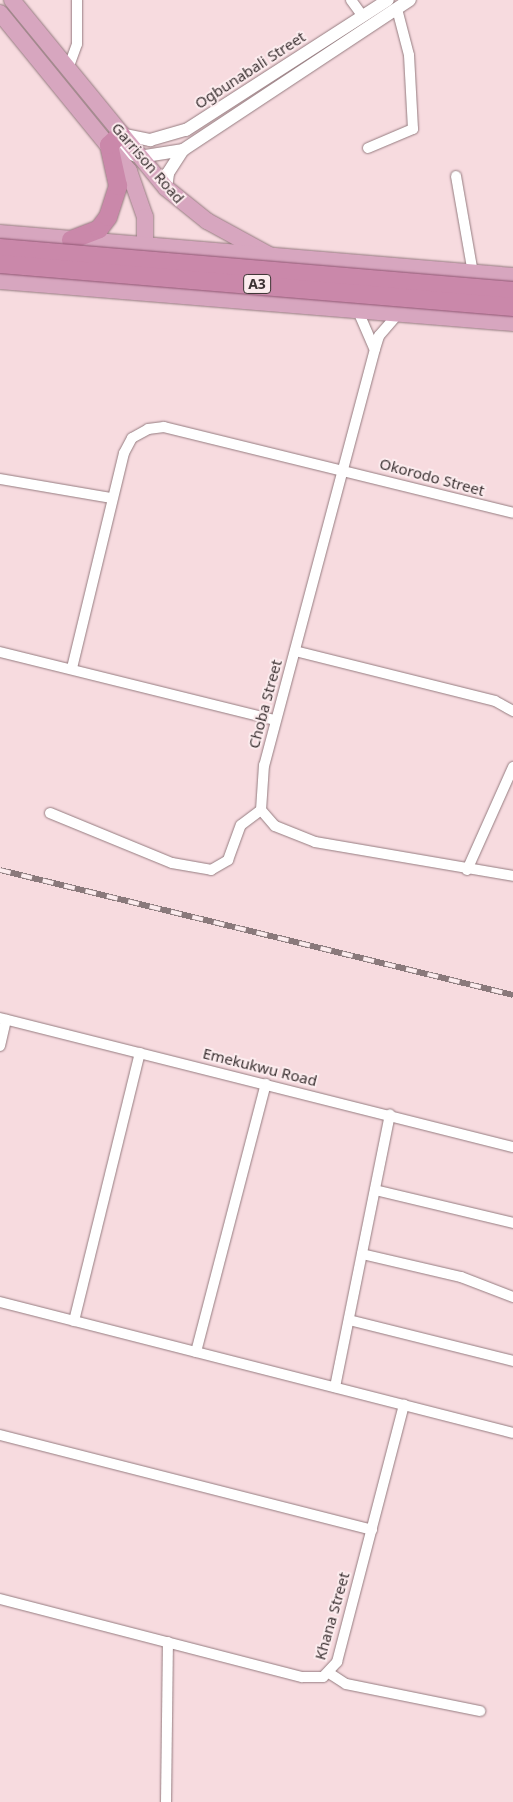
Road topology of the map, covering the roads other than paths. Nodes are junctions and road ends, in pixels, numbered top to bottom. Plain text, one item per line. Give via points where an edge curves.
1 (77, 0) edge
2 (351, 0) edge
3 (410, 0) edge
4 (17, 1) edge
5 (393, 4) edge
6 (0, 13) edge
7 (362, 15) junction
8 (69, 66) junction
9 (115, 139) junction
10 (368, 148) dead end
11 (183, 150) junction
12 (139, 157) junction
13 (456, 176) dead end
14 (166, 188) junction
15 (0, 233) edge
16 (71, 240) junction
17 (145, 246) junction
18 (0, 248) edge
19 (270, 256) junction
20 (0, 264) edge
21 (473, 273) junction
22 (513, 276) edge
23 (0, 280) edge
24 (513, 291) edge
25 (143, 292) junction
26 (268, 304) junction
27 (513, 307) edge
28 (358, 311) junction
29 (398, 314) junction
30 (513, 323) edge
31 (374, 349) junction
32 (344, 469) junction
33 (0, 479) edge
34 (110, 498) junction
35 (513, 513) edge
36 (294, 650) junction
37 (0, 652) edge
38 (72, 668) junction
39 (513, 711) edge
40 (275, 720) junction
41 (513, 767) edge
42 (261, 810) junction
43 (50, 813) dead end
44 (467, 870) junction
45 (513, 876) edge
46 (3, 1019) edge
47 (0, 1046) edge
48 (140, 1053) junction
49 (266, 1084) junction
50 (390, 1115) junction
51 (513, 1147) edge
52 (375, 1190) junction
53 (513, 1223) edge
54 (362, 1254) junction
55 (513, 1297) edge
56 (0, 1302) edge
57 (348, 1320) junction
58 (74, 1321) junction
59 (196, 1352) junction
60 (513, 1361) edge
61 (335, 1388) junction
62 (404, 1405) junction
63 (513, 1433) edge
64 (0, 1436) edge
65 (372, 1530) junction
66 (0, 1599) edge
67 (168, 1642) junction
68 (328, 1673) junction
69 (480, 1711) dead end
70 (166, 1802) edge

1 - 8 street via 77,44
2 - 7 street
3 - 5 street, Ogbunabali Street
4 - 8 main road, Garrison Road
5 - 7 street, Ogbunabali Street
5 - 10 street via 409,55 414,129
5 - 11 street, Ogbunabali Street
6 - 9 main road, Garrison Road
7 - 9 street, Ogbunabali Street via 186,130 150,140
8 - 9 main road, Garrison Road
9 - 12 main road, Garrison Road
9 - 16 highway via 115,201 100,229
9 - 17 main road, Garrison Road via 138,189 145,217
11 - 12 street, Ogbunabali Street
11 - 14 street, Ogbunabali Street via 168,173
12 - 14 main road, Garrison Road
13 - 21 street
14 - 19 main road, Garrison Road via 207,221
15 - 16 main road
16 - 17 main road
17 - 19 main road
17 - 25 main road, Garrison Road
18 - 24 highway, A3, bridge
19 - 21 main road
19 - 26 main road via 279,266 282,281
20 - 27 highway, A3, bridge
21 - 22 main road
23 - 25 main road
25 - 26 main road
26 - 28 main road
28 - 29 main road
28 - 31 street
29 - 30 main road
29 - 31 street, Choba Street via 383,331
31 - 32 street, Choba Street
32 - 34 street, Okorodo Street via 164,426 148,429 132,438
32 - 35 street, Okorodo Street
32 - 36 street, Choba Street
33 - 34 street
34 - 38 street, Okorodo Street
36 - 39 street via 495,701
36 - 40 street, Choba Street
37 - 38 street
38 - 40 street
40 - 42 street, Choba Street via 264,765
41 - 44 street
42 - 43 street via 241,825 228,860 211,870 172,863
42 - 44 street via 275,826 315,842
44 - 45 street
46 - 47 street
46 - 48 street, Emekukwu Road
48 - 49 street, Emekukwu Road
48 - 58 street
49 - 50 street, Emekukwu Road
49 - 59 street
50 - 51 street, Emekukwu Road
50 - 52 street
52 - 53 street
52 - 54 street
54 - 55 street via 461,1277
54 - 57 street
56 - 58 street
57 - 60 street
57 - 61 street
58 - 59 street
59 - 61 street
61 - 62 street
62 - 63 street
62 - 65 street, Khana Street
64 - 65 street
65 - 68 street, Khana Street via 337,1662
66 - 67 street, Khana Street
67 - 68 street, Khana Street via 302,1677 317,1678
67 - 70 street
68 - 69 street via 346,1684

